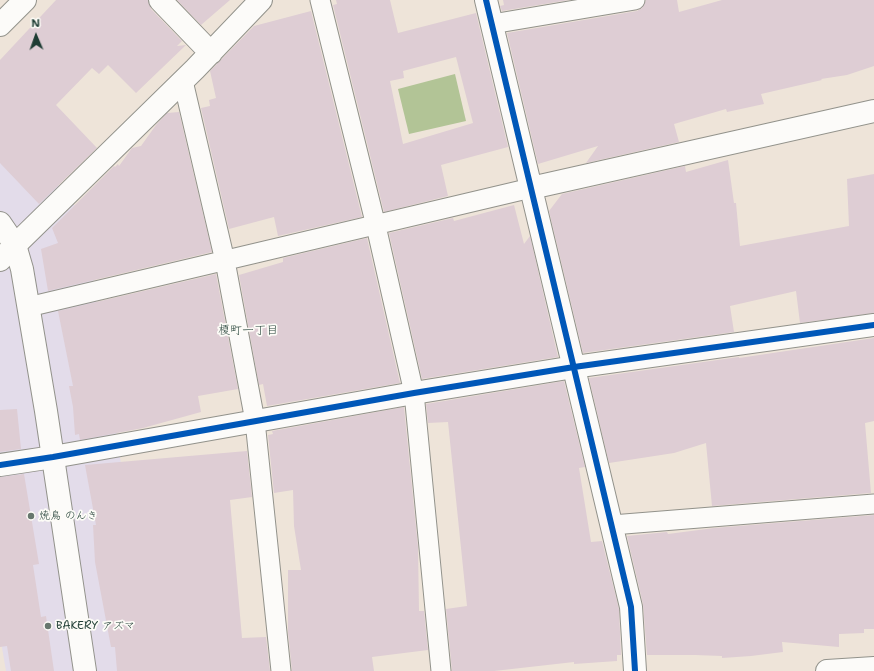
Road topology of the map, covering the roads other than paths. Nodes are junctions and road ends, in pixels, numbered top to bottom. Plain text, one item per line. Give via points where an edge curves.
1 (25, 0) edge
2 (160, 0) edge
3 (261, 0) edge
4 (320, 0) edge
5 (486, 0) edge
6 (636, 0) edge
7 (492, 24) junction
8 (0, 25) edge
9 (210, 53) junction
10 (183, 80) junction
11 (874, 111) edge
12 (531, 188) junction
13 (0, 223) edge
14 (376, 226) junction
15 (7, 253) edge
16 (225, 261) junction
17 (28, 307) junction
18 (874, 325) edge
19 (574, 367) junction
20 (414, 392) junction
21 (255, 421) junction
22 (53, 457) junction
23 (0, 465) edge
24 (874, 504) edge
25 (612, 525) junction
26 (874, 668) edge
27 (85, 671) edge
28 (281, 671) edge
29 (441, 671) edge
30 (635, 671) edge
31 (827, 671) edge

1 - 8 street
2 - 9 street
3 - 9 street
4 - 14 lane
5 - 7 street
6 - 7 lane
7 - 12 street
9 - 10 street
10 - 15 street
10 - 16 lane
11 - 12 street
12 - 14 lane
12 - 19 street
13 - 15 street
14 - 16 lane
14 - 20 lane
15 - 17 street via 22,269
16 - 17 lane
16 - 21 lane
17 - 22 street
18 - 19 street
19 - 20 street
19 - 25 street
20 - 21 street
20 - 29 lane
21 - 22 street
21 - 28 lane
22 - 23 street
22 - 27 street
24 - 25 lane
25 - 30 street via 631,607
26 - 31 street

